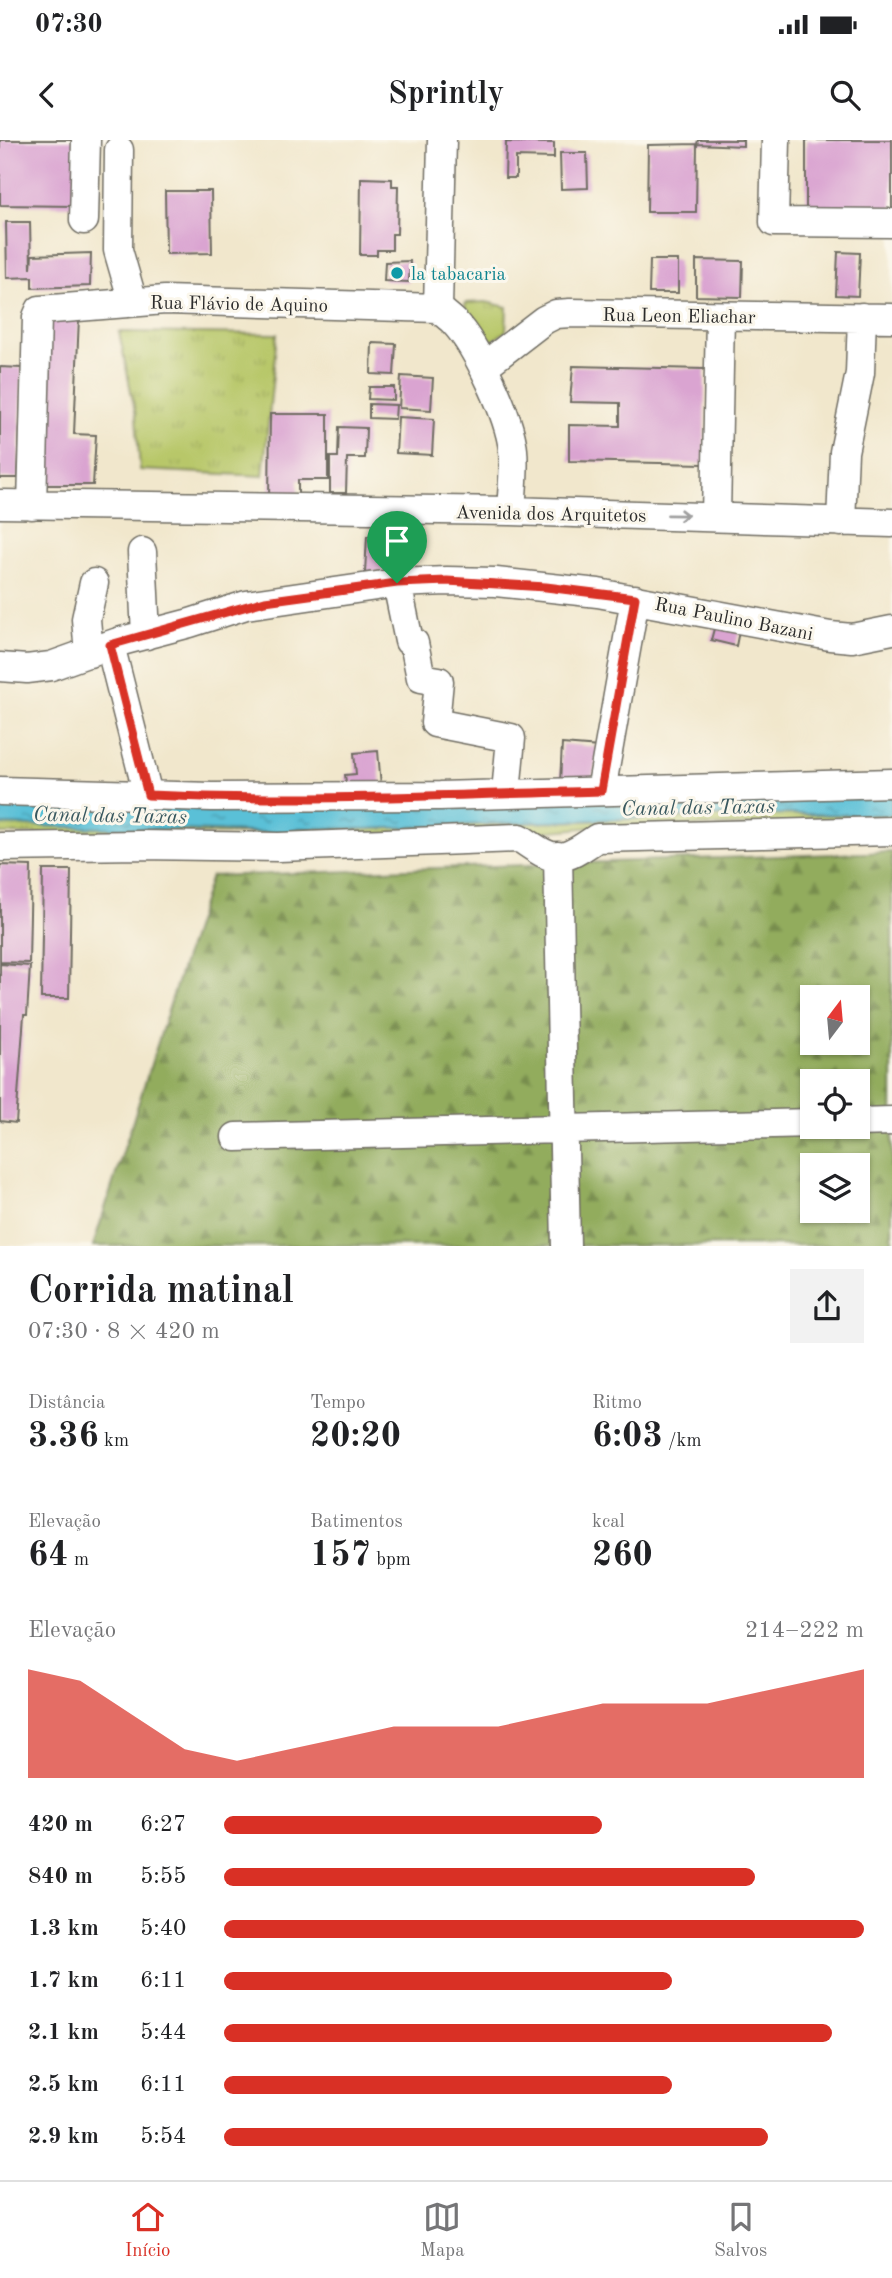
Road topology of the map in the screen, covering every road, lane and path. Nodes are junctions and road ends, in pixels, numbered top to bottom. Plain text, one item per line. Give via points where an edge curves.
1 (86, 140) edge
2 (442, 140) edge
3 (776, 140) edge
4 (119, 150) dead end
5 (84, 220) dead end
6 (892, 223) edge
7 (133, 302) junction
8 (438, 308) junction
9 (720, 316) junction
10 (862, 317) junction
11 (892, 318) edge
12 (483, 367) junction
13 (0, 504) edge
14 (32, 505) junction
15 (512, 511) junction
16 (716, 516) junction
17 (841, 522) junction
18 (892, 523) edge
19 (142, 552) dead end
20 (94, 583) dead end
21 (397, 583) junction
22 (635, 598) junction
23 (892, 630) edge
24 (146, 635) junction
25 (99, 649) junction
26 (0, 667) edge
27 (892, 783) edge
28 (0, 791) edge
29 (601, 791) junction
30 (506, 793) junction
31 (148, 795) junction
32 (892, 831) edge
33 (0, 847) edge
34 (558, 856) junction
35 (892, 1121) edge
36 (870, 1122) edge
37 (800, 1123) edge
38 (564, 1129) junction
39 (236, 1137) dead end
40 (566, 1245) edge

1 - 5 street
2 - 8 street
3 - 6 street via 774,222
4 - 7 street via 118,250
7 - 8 street, Rua Flávio de Aquino
7 - 14 street, Rua Flávio de Aquino via 40,310
8 - 12 street via 456,323
9 - 10 street, Rua Leon Eliachar
9 - 12 street, Rua Leon Eliachar via 556,314
9 - 16 street
10 - 11 street, Rua Leon Eliachar
10 - 17 street via 860,373 844,452
12 - 15 street via 508,425 513,451
13 - 14 street, Avenida dos Arquitetos
14 - 15 street, Avenida dos Arquitetos
15 -> 16 street, Avenida dos Arquitetos
16 - 17 street, Avenida dos Arquitetos
17 - 18 street, Avenida dos Arquitetos
19 - 24 street
20 - 25 street via 86,619
21 - 22 street, Rua Paulino Bazani via 496,582
21 - 24 street, Rua Paulino Bazani via 246,605
21 - 30 street via 421,678 439,681 435,723 511,738
22 - 23 street, Rua Paulino Bazani via 830,636 852,638
22 - 29 street
24 - 25 street, Rua Paulino Bazani
25 - 26 street, Rua Paulino Bazani via 51,666
25 - 31 street
27 - 29 street
28 - 31 street
29 - 30 street
30 - 31 street
32 - 34 street via 597,838 570,856
33 - 34 street via 279,847 520,838 547,856
34 - 38 street
35 - 36 street
37 - 38 street
38 - 39 street
38 - 40 street

